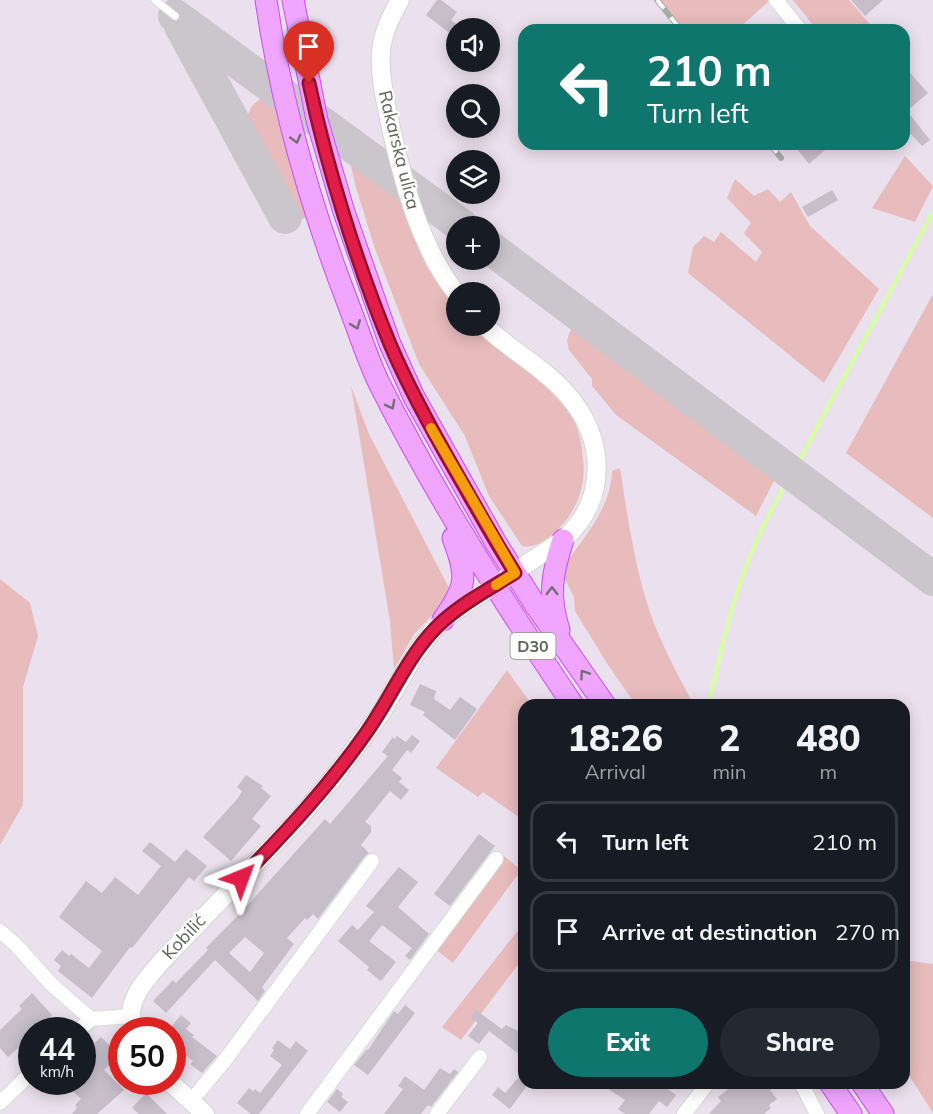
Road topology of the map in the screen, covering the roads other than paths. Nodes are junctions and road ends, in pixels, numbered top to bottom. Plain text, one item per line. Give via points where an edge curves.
1 (155, 0) edge
2 (266, 0) edge
3 (293, 0) edge
4 (400, 0) edge
5 (776, 0) edge
6 (175, 16) dead end
7 (795, 24) edge
8 (448, 282) edge
9 (497, 336) edge
10 (404, 429) junction
11 (563, 540) junction
12 (515, 573) junction
13 (494, 586) junction
14 (443, 620) junction
15 (562, 642) junction
16 (569, 699) edge
17 (601, 699) edge
18 (496, 859) dead end
19 (372, 861) dead end
20 (0, 931) edge
21 (89, 1017) edge
22 (134, 1017) edge
23 (480, 1057) dead end
24 (18, 1086) edge
25 (703, 1089) edge
26 (804, 1089) edge
27 (834, 1089) edge
28 (866, 1089) edge
29 (184, 1095) edge
30 (190, 1101) junction
31 (0, 1103) edge
32 (205, 1114) edge
33 (307, 1114) edge
34 (437, 1114) edge
35 (684, 1114) edge
36 (817, 1114) edge
37 (851, 1114) edge
38 (883, 1114) edge

1 - 6 lane
2 -> 10 main road, D30 via 296,138 334,267 378,381
3 - 12 main road, D30 via 317,120 349,228 390,344 414,397
4 - 8 main road, Rakarska ulica via 386,28 381,51 385,101 399,164 422,232
5 - 7 street
9 - 11 main road, Kobilić via 567,394 590,431 595,450 594,493 588,509
10 - 13 main road, D30
10 - 14 main road via 413,459 452,535 464,570 462,586
11 - 12 main road, Kobilić
15 -> 11 main road via 552,587
12 - 13 main road, Kobilić
12 - 15 main road, D30
13 - 14 main road, Kobilić
13 - 16 main road, D30
14 - 22 main road, Kobilić via 414,656 381,713 334,777 161,962 135,999
17 -> 15 main road, D30
18 - 33 street
19 - 30 street via 225,1060
20 - 21 street
23 - 34 street
24 - 31 street
25 - 35 street
26 - 36 street
27 - 37 main road
28 - 38 main road
29 - 30 main road
30 - 32 main road

